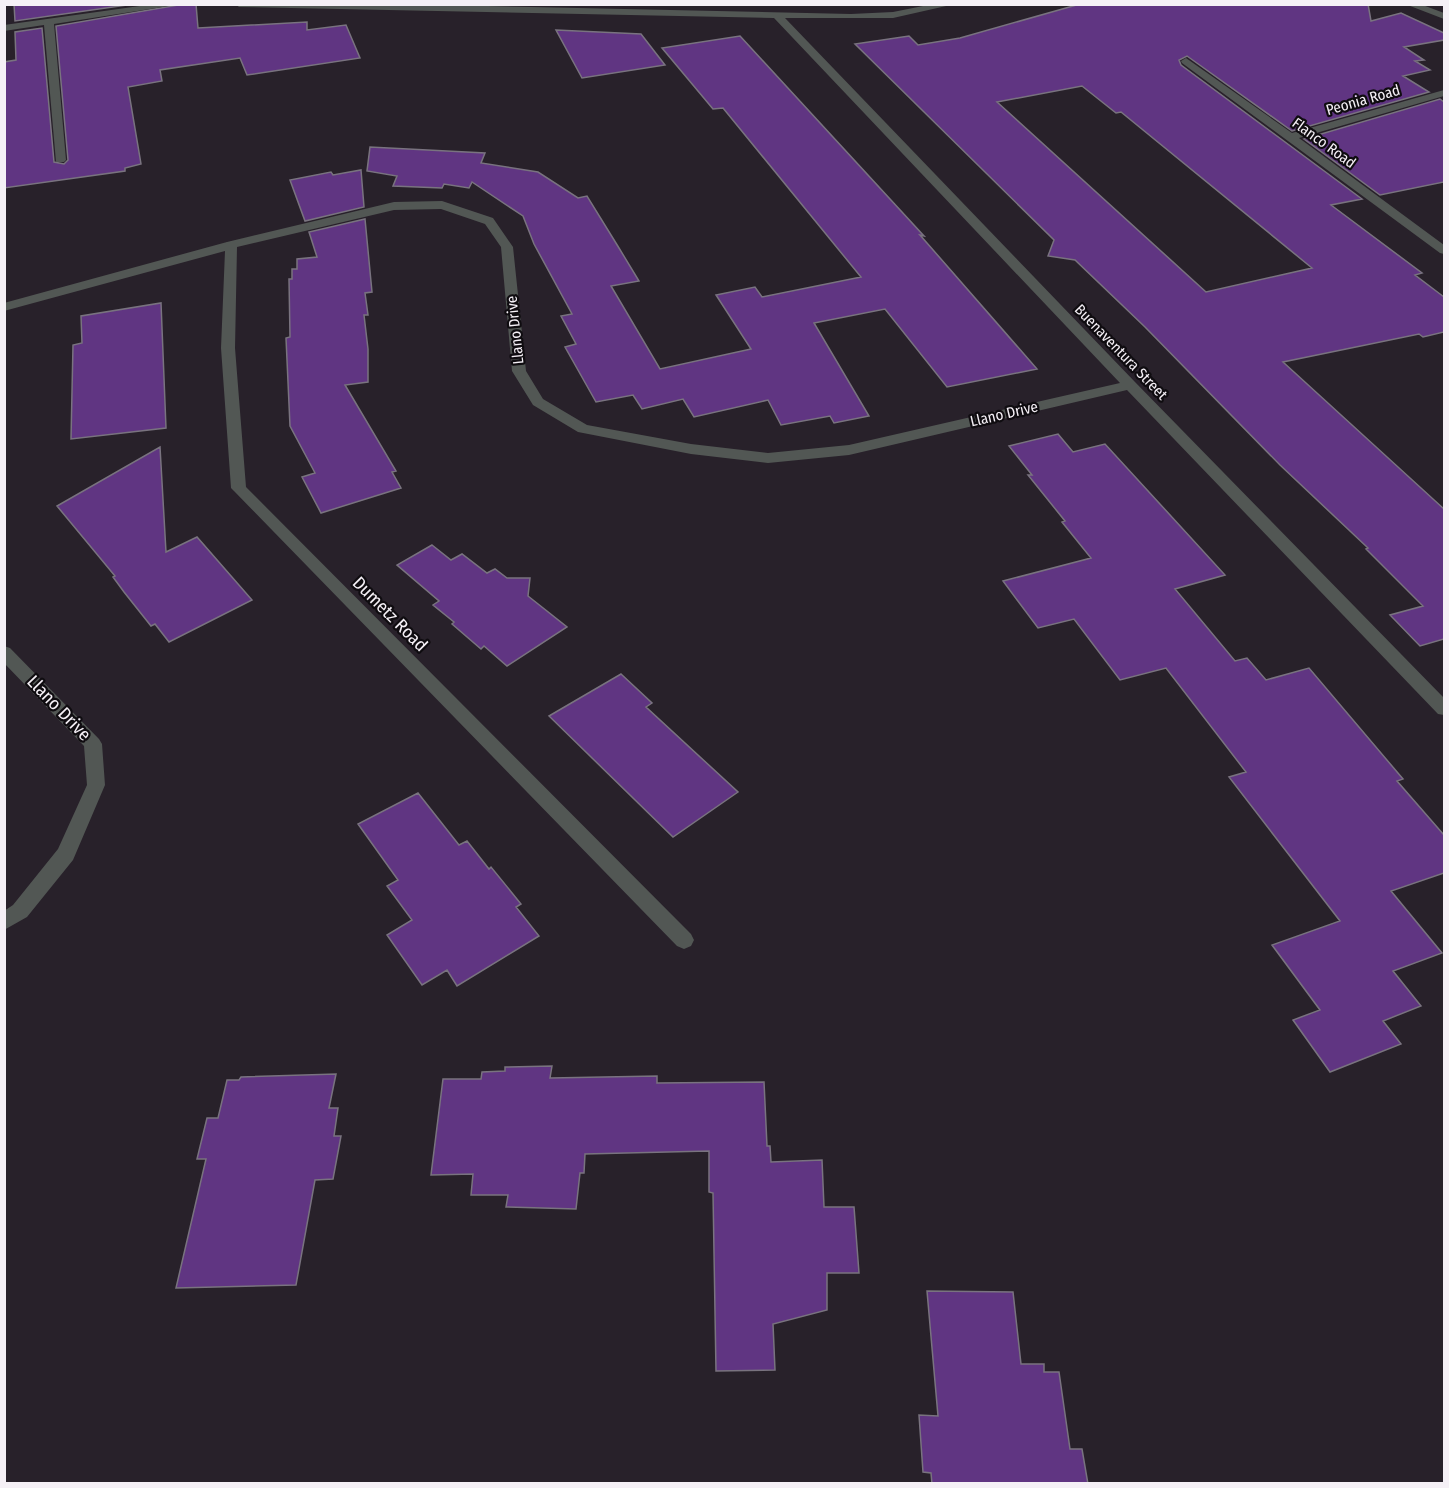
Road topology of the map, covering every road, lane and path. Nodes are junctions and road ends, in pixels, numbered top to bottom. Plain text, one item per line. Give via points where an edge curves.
1 (178, 4) edge
2 (240, 4) edge
3 (881, 4) edge
4 (951, 4) edge
5 (1408, 4) edge
6 (529, 7) edge
7 (776, 15) junction
8 (893, 15) junction
9 (1444, 16) edge
10 (50, 21) junction
11 (4, 28) edge
12 (1186, 62) dead end
13 (1444, 93) edge
14 (1291, 137) junction
15 (60, 160) dead end
16 (231, 245) junction
17 (1444, 250) edge
18 (4, 307) edge
19 (1130, 385) junction
20 (4, 652) edge
21 (1444, 709) edge
22 (4, 922) edge
23 (684, 940) dead end

1 - 10 street
2 - 6 street
3 - 8 street
4 - 8 street
5 - 9 street
6 - 7 street
7 - 8 street
7 - 19 street, Buenaventura Street
10 - 11 street
10 - 15 street
12 - 14 street, Flanco Road
13 - 14 street, Peonia Road
14 - 17 street, Flanco Road
16 - 18 street, Llano Drive
16 - 19 street, Llano Drive via 393,206 442,205 489,221 507,247 519,371 538,402 583,429 691,449 768,458 849,450
16 - 23 street, Dumetz Road via 228,348 239,488
19 - 21 street, Buenaventura Street
20 - 22 street, Llano Drive via 93,744 96,785 66,854 20,911

